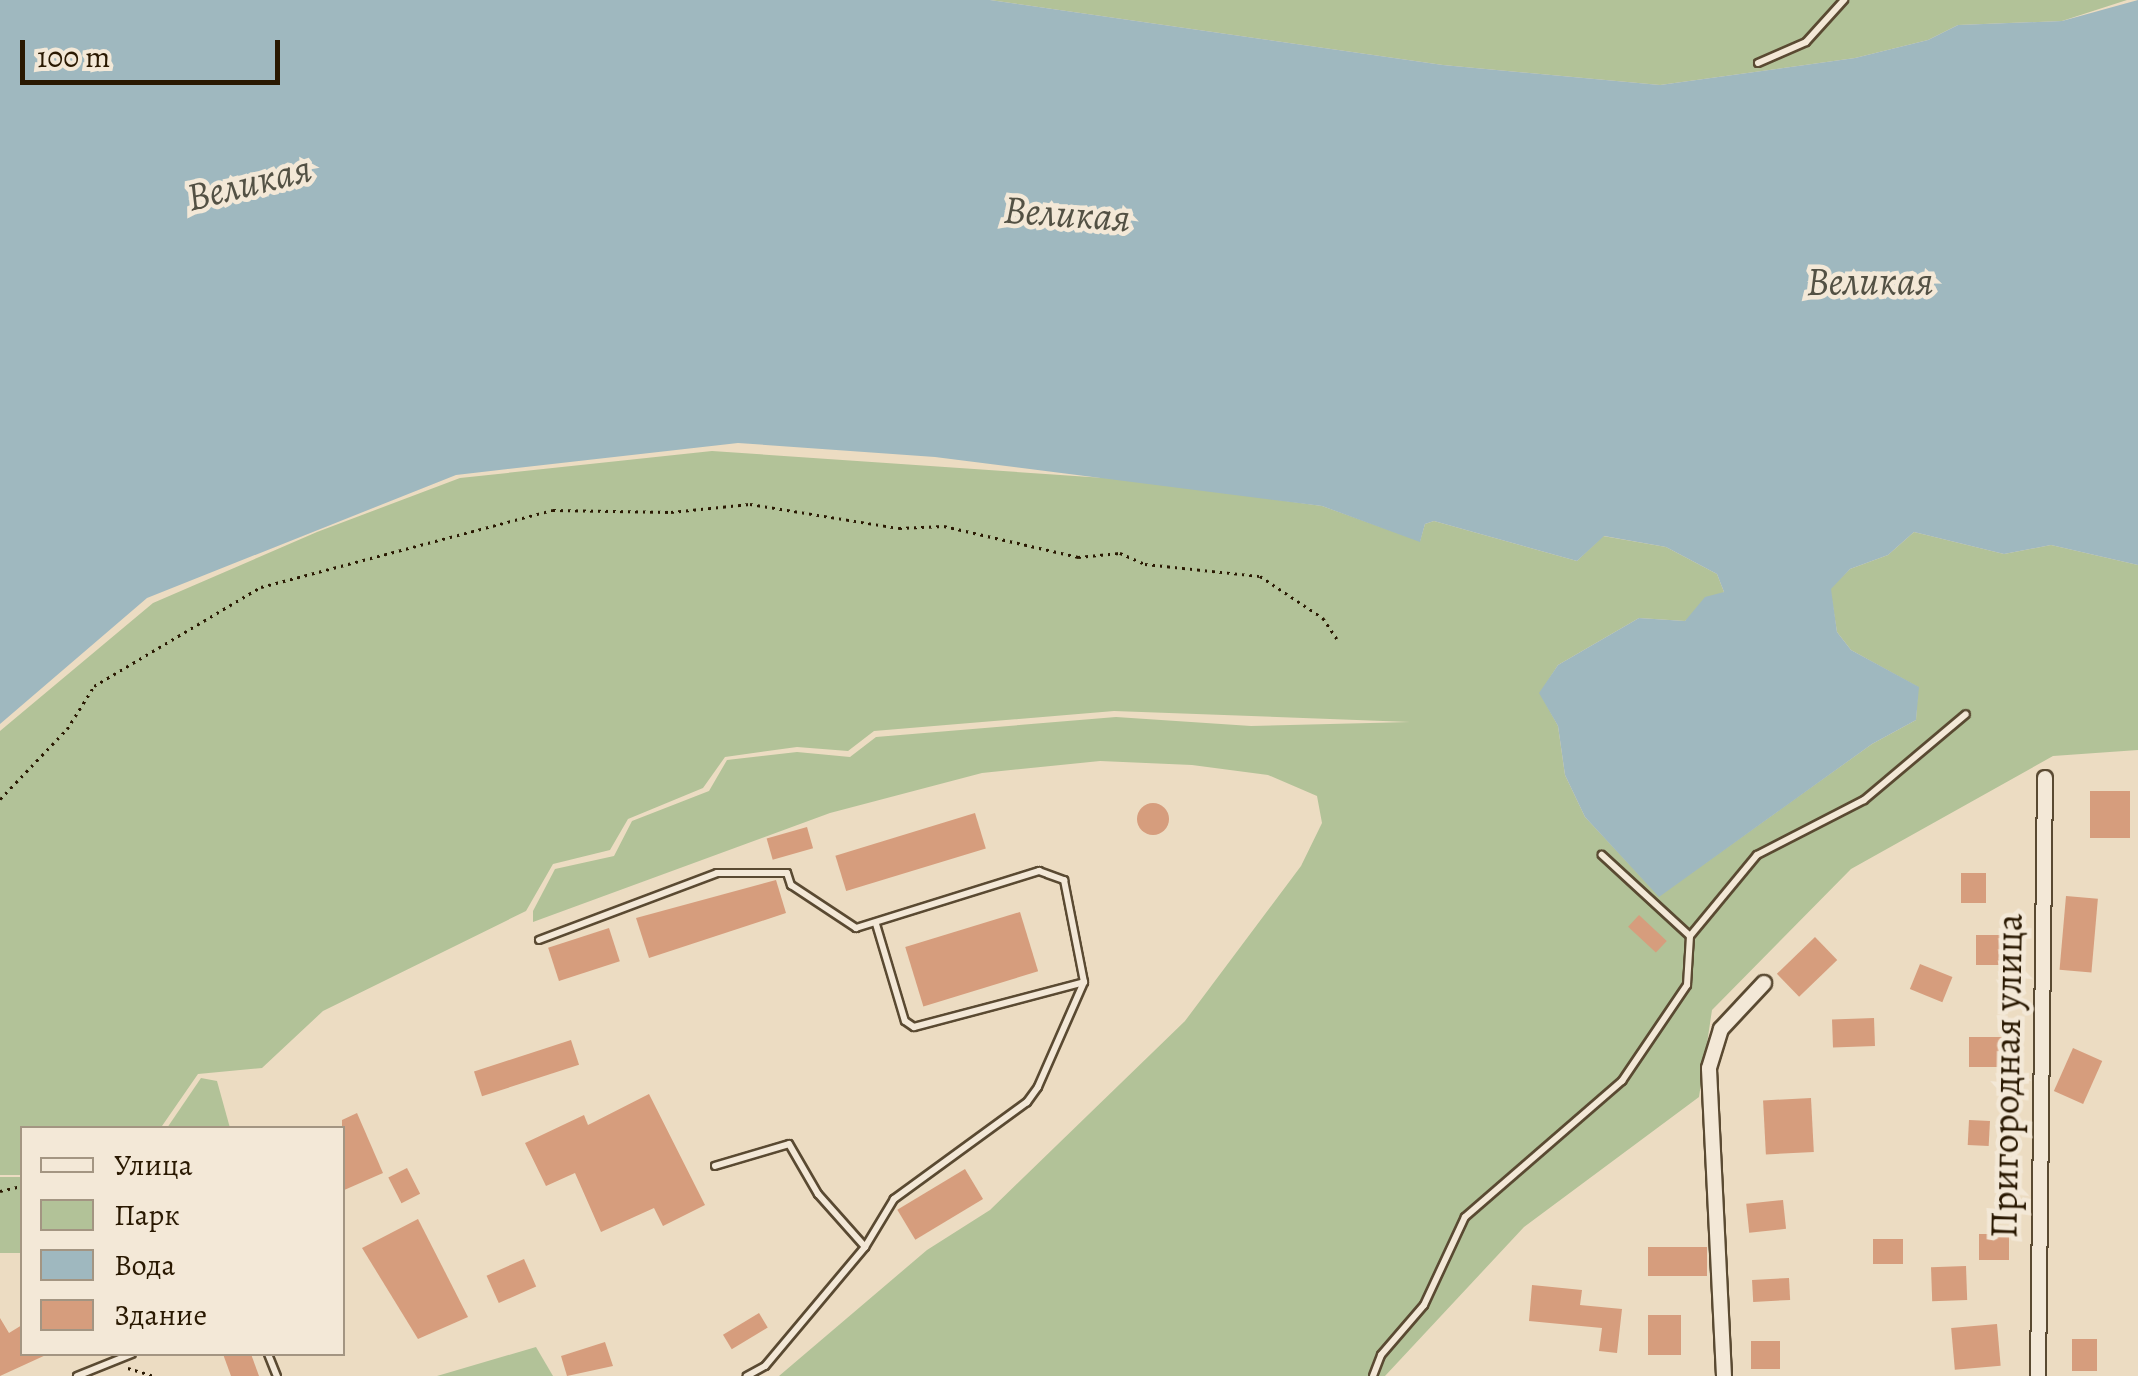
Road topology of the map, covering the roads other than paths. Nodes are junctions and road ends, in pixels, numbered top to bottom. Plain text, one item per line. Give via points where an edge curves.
1 (1844, 0) edge
2 (1758, 63) dead end
3 (1966, 714) dead end
4 (2045, 778) dead end
5 (1602, 854) dead end
6 (876, 924) junction
7 (1690, 936) junction
8 (539, 940) dead end
9 (1084, 982) junction
10 (1764, 983) dead end
11 (716, 1166) dead end
12 (865, 1248) junction
13 (127, 1356) edge
14 (77, 1376) edge
15 (747, 1376) edge
16 (1373, 1376) edge
17 (1724, 1376) edge
18 (2038, 1376) edge

1 - 2 lane via 1806,42
3 - 7 lane via 1864,800 1756,856
4 - 18 street, Пригородная улица
5 - 7 lane
6 - 8 lane via 846,922 790,885 787,874 716,873
6 - 9 lane via 905,1020 914,1028
6 - 9 lane via 1053,871 1064,880
7 - 16 lane via 1686,984 1622,1081 1465,1216 1424,1305 1381,1355
9 - 12 lane via 1027,1102 894,1199
10 - 17 street via 1721,1029 1709,1068
11 - 12 lane via 777,1142 788,1144 818,1194
12 - 15 lane via 765,1366
13 - 14 lane

